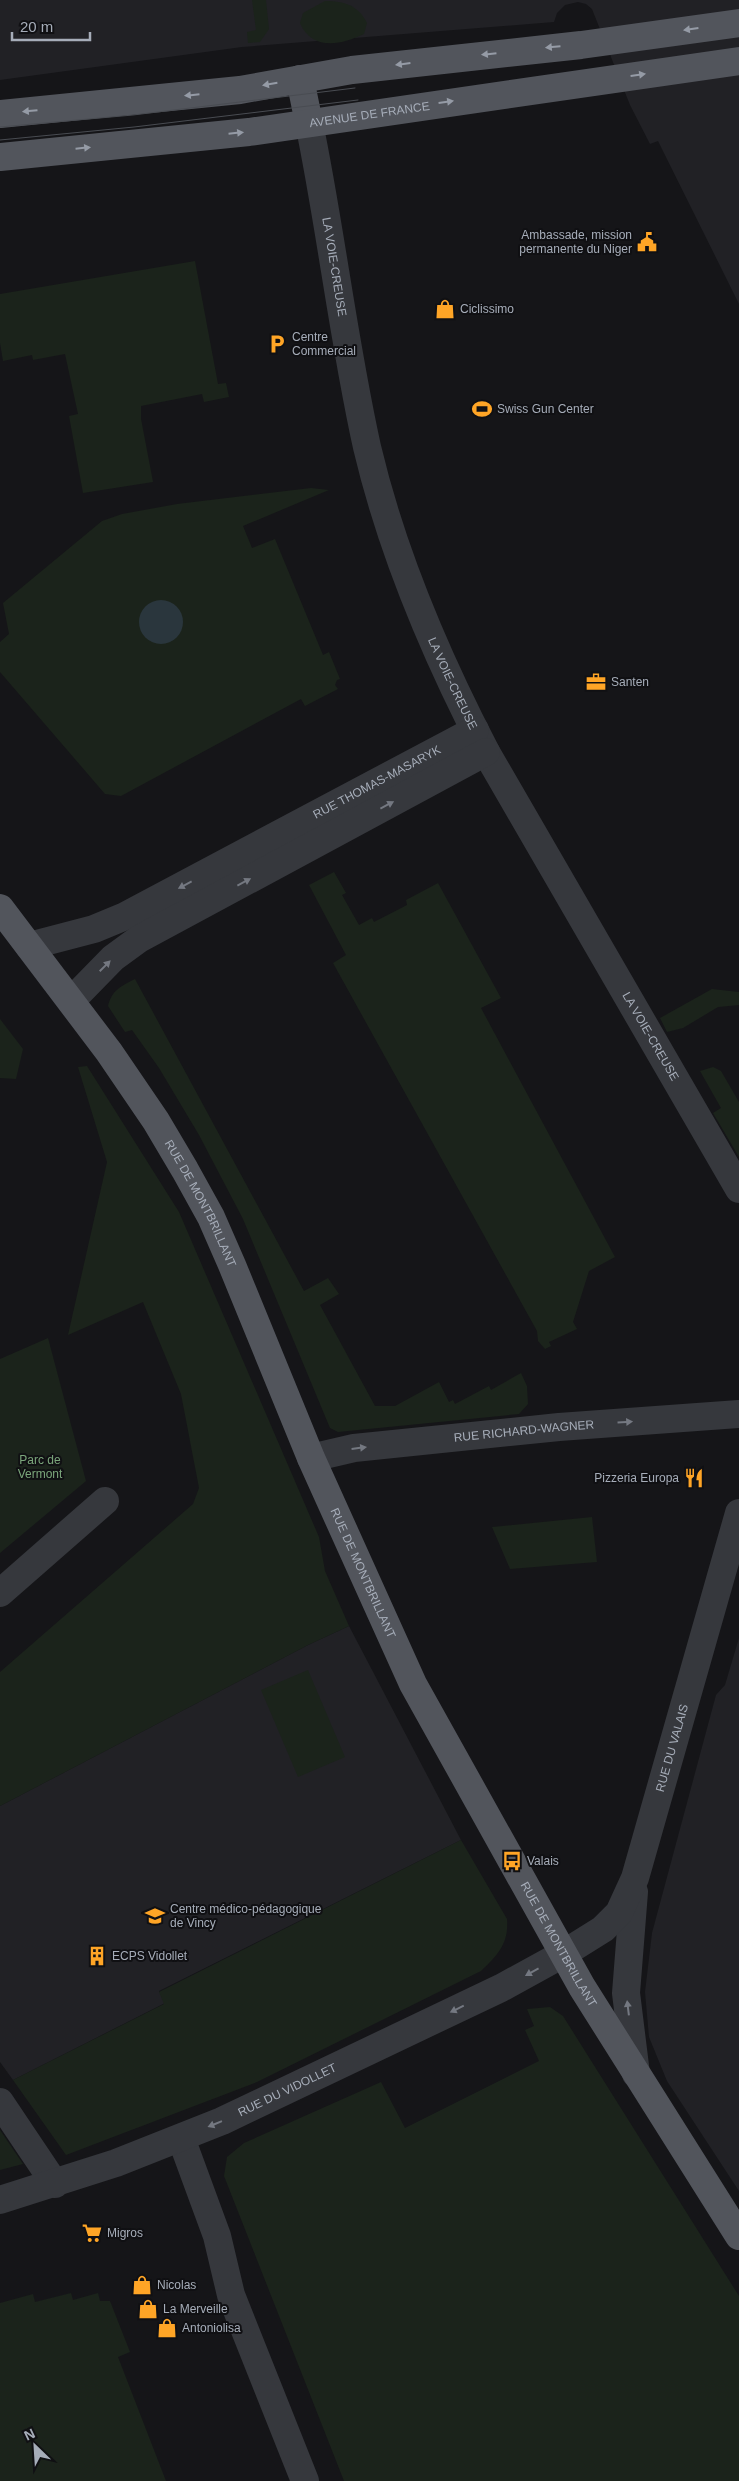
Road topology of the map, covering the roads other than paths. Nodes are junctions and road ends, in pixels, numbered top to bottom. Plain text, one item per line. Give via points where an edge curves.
1 (739, 23) edge
2 (739, 61) edge
3 (300, 79) junction
4 (0, 114) edge
5 (309, 123) junction
6 (0, 157) edge
7 (481, 741) junction
8 (0, 908) edge
9 (145, 921) junction
10 (29, 946) junction
11 (71, 1000) junction
12 (739, 1189) edge
13 (739, 1414) edge
14 (311, 1458) junction
15 (106, 1501) dead end
16 (739, 1514) edge
17 (0, 1593) edge
18 (635, 1878) junction
19 (563, 1954) junction
20 (636, 2074) junction
21 (0, 2102) edge
22 (181, 2138) junction
23 (55, 2184) junction
24 (0, 2200) edge
25 (739, 2236) edge
26 (305, 2481) edge

1 -> 3 main road
5 -> 2 main road, AVENUE DE FRANCE
3 -> 4 main road via 240,90
3 - 5 main road
6 -> 5 main road, AVENUE DE FRANCE
5 - 7 street, LA VOIE-CREUSE via 351,365 376,479 427,628
7 - 9 street, RUE THOMAS-MASARYK
7 - 12 street, LA VOIE-CREUSE
8 - 10 main road, RUE DE MONTBRILLANT
9 - 10 street, RUE THOMAS-MASARYK via 94,929
11 -> 9 street, RUE THOMAS-MASARYK
10 - 11 main road, RUE DE MONTBRILLANT
11 - 14 main road, RUE DE MONTBRILLANT via 156,1121 206,1209 236,1273
14 -> 13 street, RUE RICHARD-WAGNER via 354,1448 559,1427
14 - 19 main road, RUE DE MONTBRILLANT via 413,1684
15 - 17 street
16 - 18 street, RUE DU VALAIS
18 - 19 street, RUE DU VALAIS via 619,1913 611,1922
20 -> 18 street via 626,1993
19 - 20 main road, RUE DE MONTBRILLANT
19 -> 22 street, RUE DU VIDOLLET via 492,1992
20 - 25 main road, RUE DE MONTBRILLANT
21 - 23 street
22 - 23 street, RUE DU VIDOLLET
22 - 26 street via 217,2236 231,2295
23 - 24 street, RUE DU VIDOLLET

